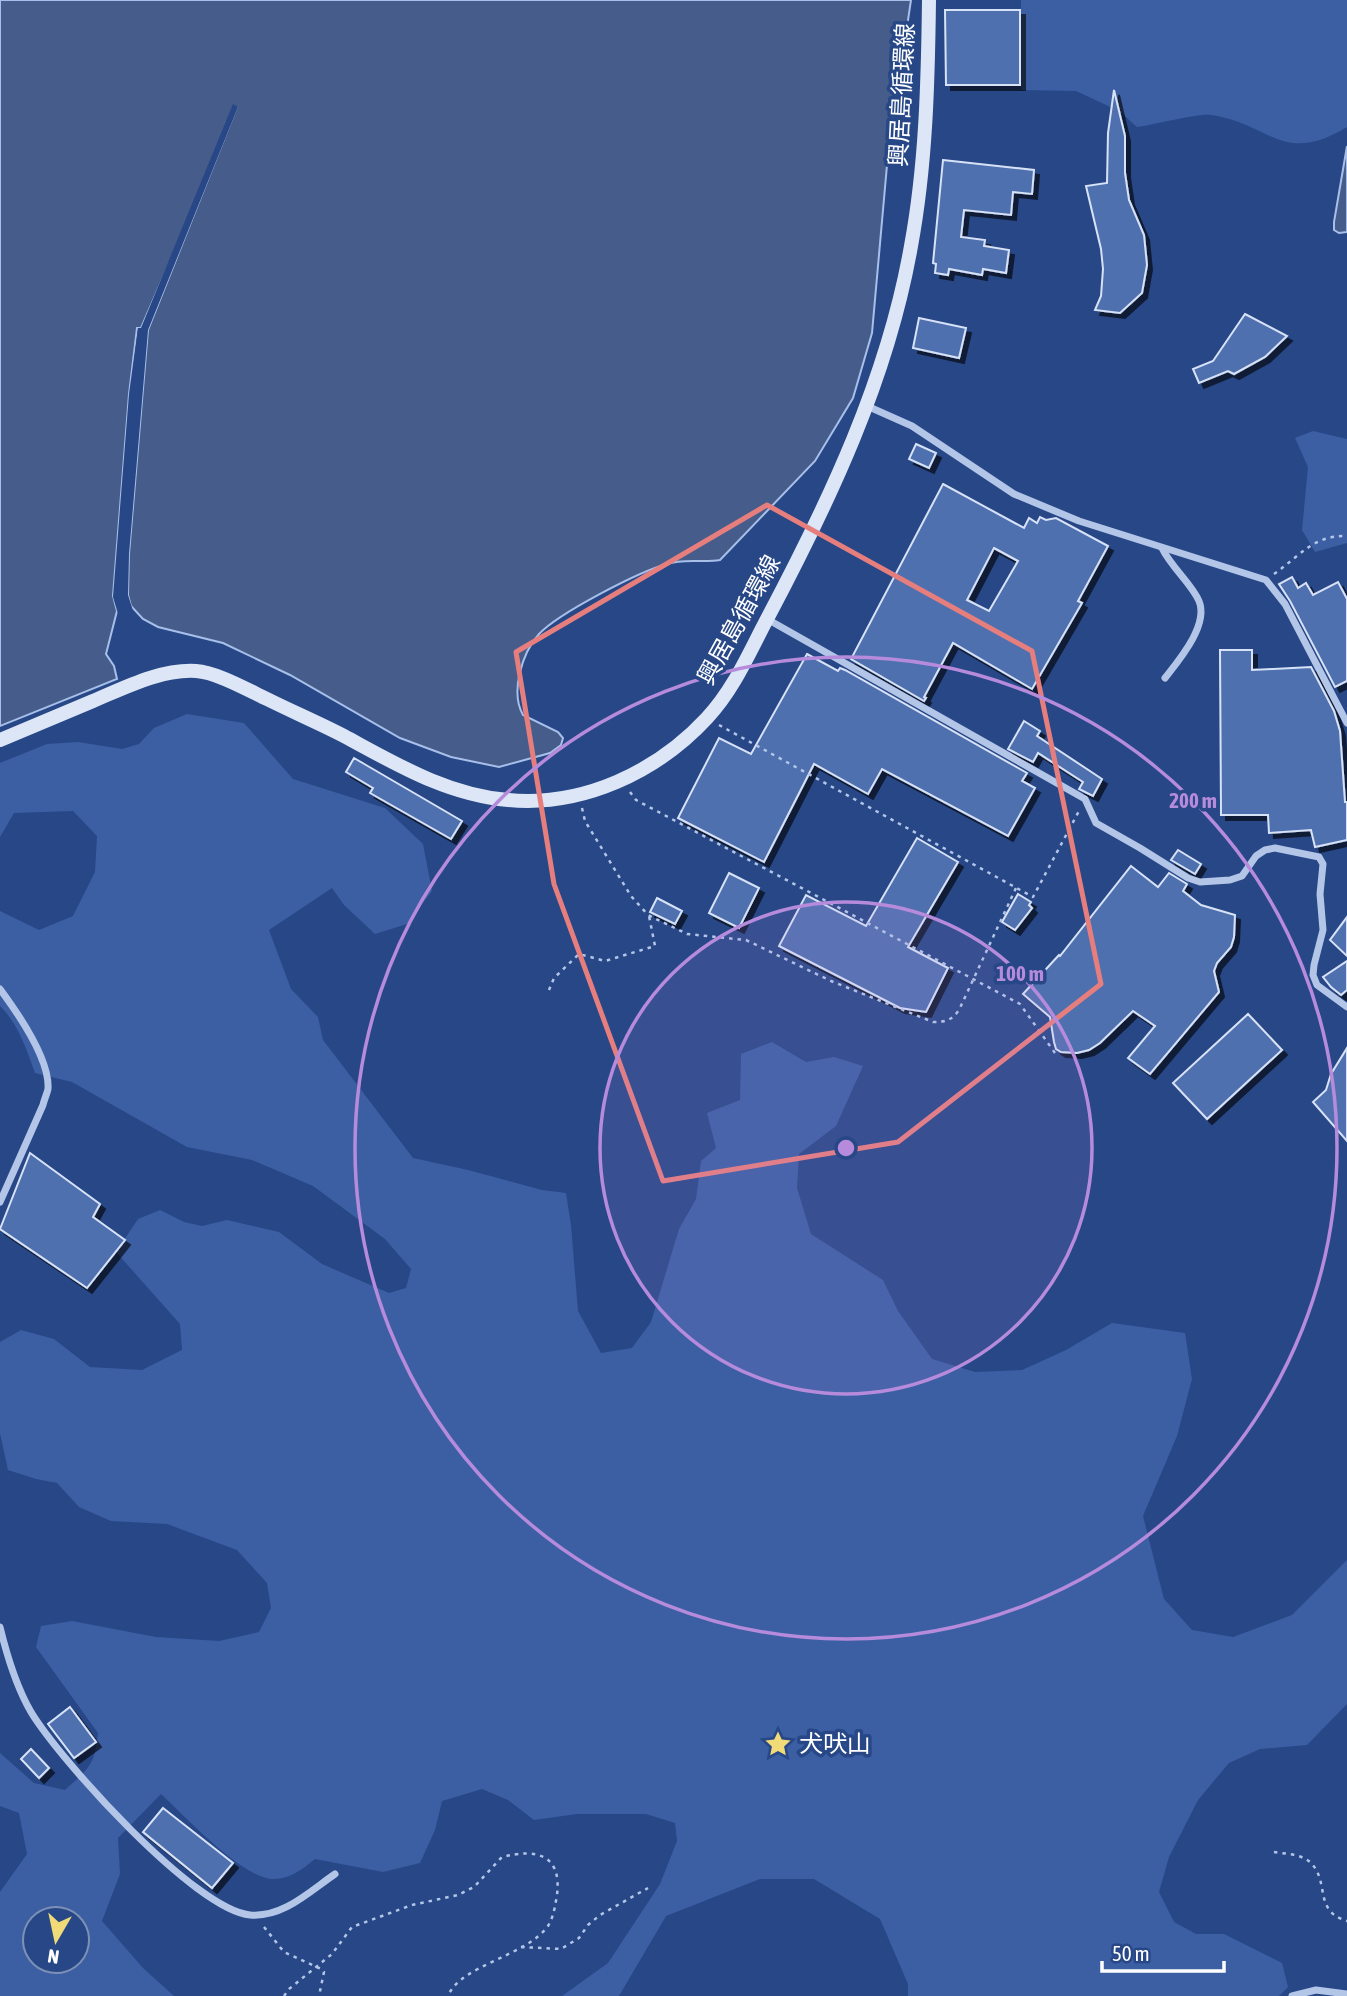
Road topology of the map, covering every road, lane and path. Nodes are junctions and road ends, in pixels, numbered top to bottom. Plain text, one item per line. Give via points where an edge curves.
1 (929, 0) edge
2 (867, 406) junction
3 (1347, 536) edge
4 (1162, 548) junction
5 (1266, 580) junction
6 (767, 619) junction
7 (1166, 678) dead end
8 (706, 719) junction
9 (1347, 723) edge
10 (0, 740) edge
11 (622, 780) junction
12 (578, 795) junction
13 (1085, 799) junction
14 (1017, 888) junction
15 (648, 915) junction
16 (974, 978) junction
17 (0, 989) edge
18 (549, 990) dead end
19 (1347, 1007) edge
20 (1055, 1053) dead end
21 (0, 1202) edge
22 (0, 1627) edge
23 (1274, 1852) dead end
24 (335, 1874) dead end
25 (648, 1888) dead end
26 (261, 1914) junction
27 (1347, 1922) edge
28 (521, 1947) junction
29 (318, 1966) junction
30 (1347, 1994) edge
31 (284, 1996) edge
32 (318, 1996) edge
33 (447, 1996) edge
34 (1292, 1996) edge

1 - 2 main road, 興居島循環線 via 928,95 911,247 888,345
2 - 4 street via 912,426 1014,494
2 - 6 main road, 興居島循環線 via 822,511
3 - 5 path via 1311,544
4 - 5 street
4 - 7 street via 1199,601 1202,617 1191,643
5 - 9 street via 1285,604
6 - 8 main road, 興居島循環線 via 729,693
6 - 13 street
8 - 11 main road, 興居島循環線 via 660,759
8 - 14 path
10 - 12 main road, 興居島循環線 via 134,684 170,673 198,671 240,686 395,765 459,791 512,801
11 - 12 main road, 興居島循環線
11 - 16 path via 636,800
12 - 15 path via 585,821 631,896
13 - 14 path via 1033,897
13 - 19 street via 1096,823 1200,882 1242,876 1265,850 1319,857 1323,864 1323,930 1313,975 1317,985
14 - 16 path
15 - 16 path via 687,934 746,940 933,1022 953,1018
15 - 18 path via 655,946 605,961 579,954 554,978
16 - 20 path via 1020,1004
17 - 21 street via 36,1046 48,1089
22 - 26 street via 30,1709 54,1746 108,1807 174,1870 220,1904 249,1916
23 - 27 path via 1311,1864 1328,1910
24 - 26 street via 285,1909
25 - 28 path via 600,1915 579,1938 561,1949
26 - 29 path via 266,1931 284,1952
28 - 29 path via 546,1928 557,1895 556,1866 532,1853 502,1857 474,1887 458,1895 412,1905 352,1927
28 - 33 path via 456,1982
29 - 31 path
29 - 32 path via 324,1972
30 - 34 street via 1317,1990

